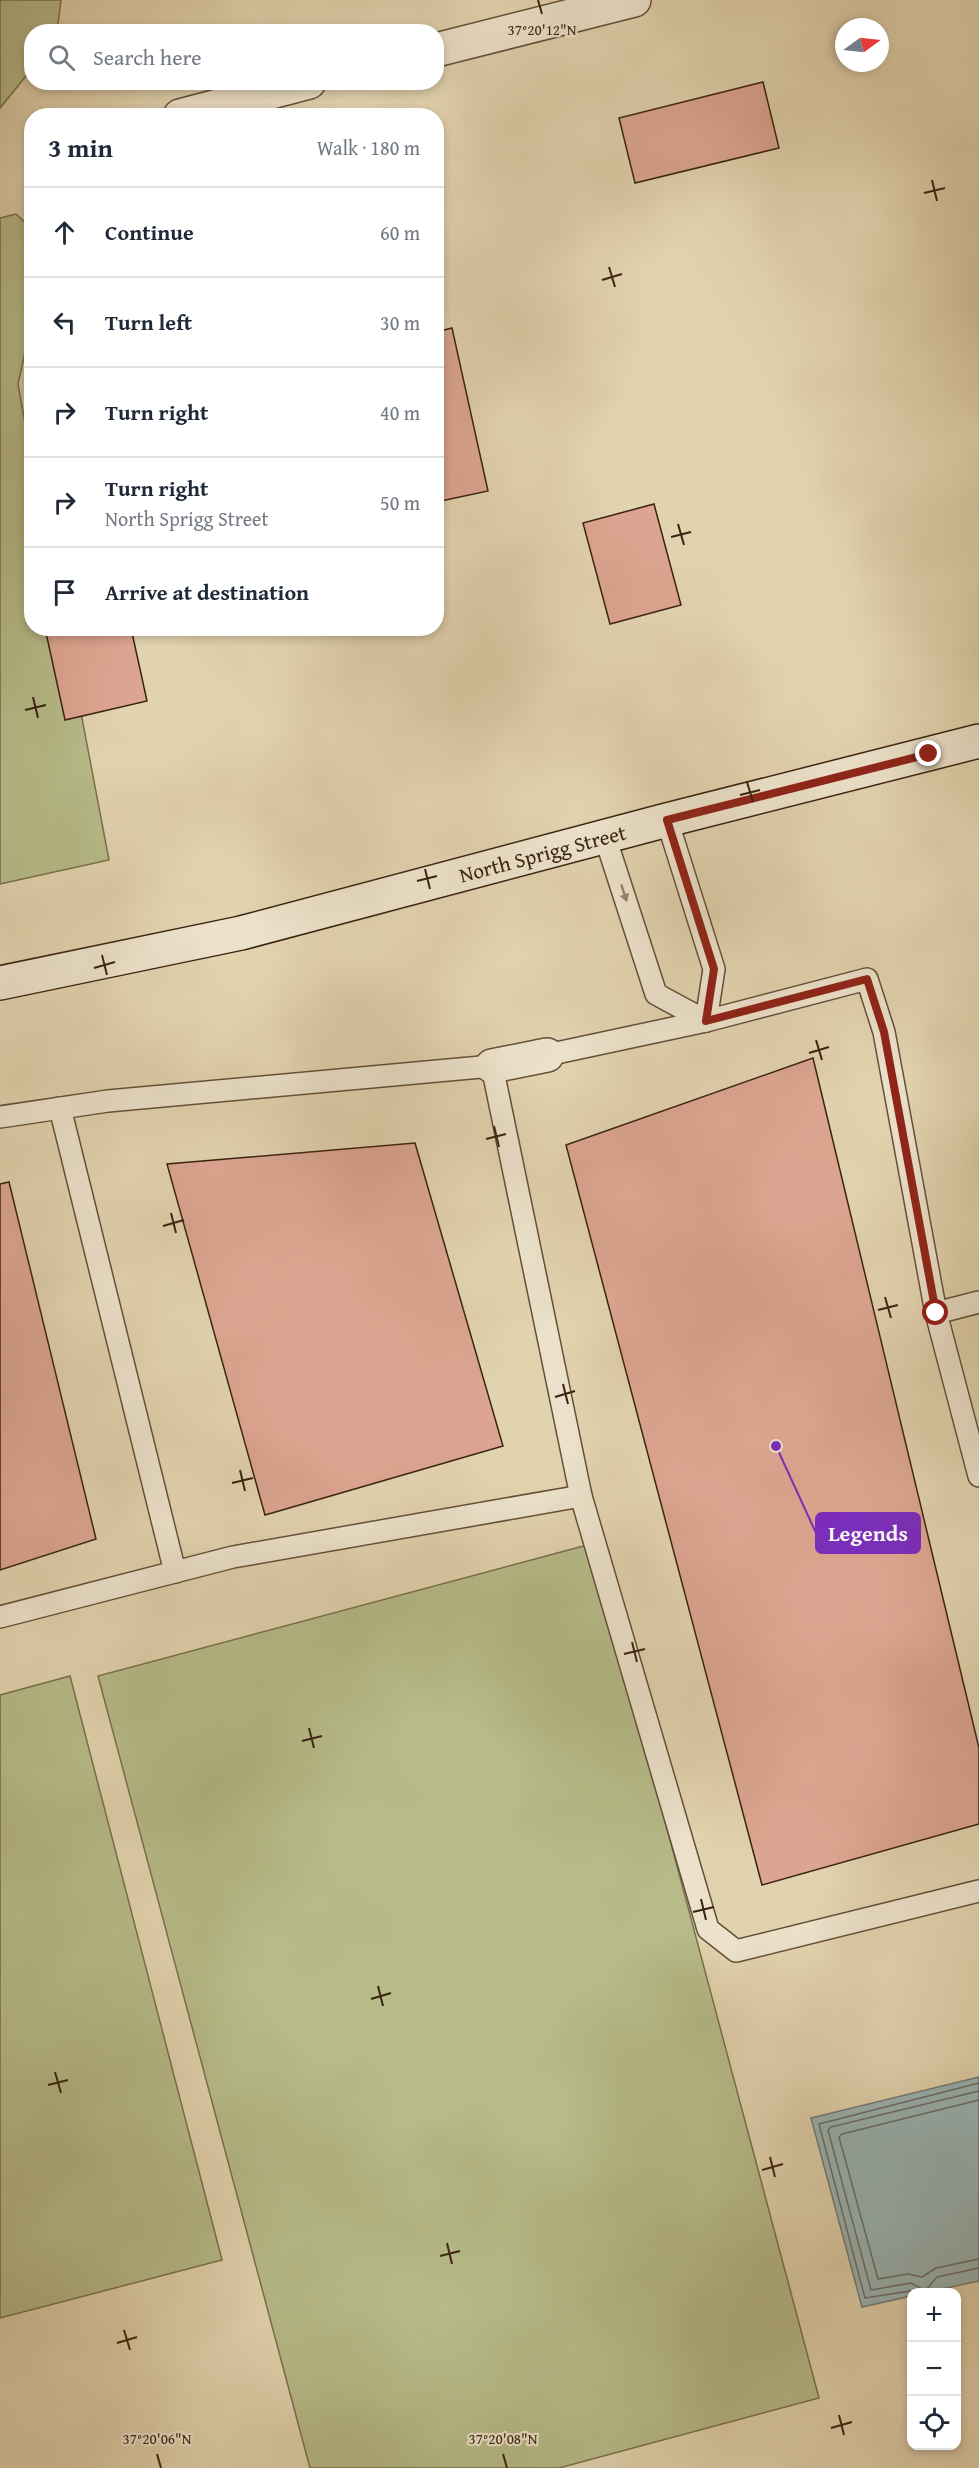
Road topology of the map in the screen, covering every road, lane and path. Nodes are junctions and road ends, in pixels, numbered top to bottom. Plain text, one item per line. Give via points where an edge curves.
1 (634, 0) edge
2 (444, 48) edge
3 (279, 90) edge
4 (210, 108) edge
5 (979, 741) edge
6 (667, 820) junction
7 (605, 837) junction
8 (0, 983) edge
9 (706, 1021) junction
10 (547, 1055) joint
11 (492, 1066) junction
12 (60, 1108) junction
13 (0, 1117) edge
14 (979, 1302) edge
15 (936, 1313) junction
16 (979, 1476) edge
17 (581, 1496) junction
18 (175, 1572) junction
19 (0, 1617) edge
20 (979, 1891) edge

1 - 2 main road
3 - 4 main road
5 - 6 main road, North Sprigg Street
6 - 7 main road, North Sprigg Street
6 - 9 lane via 714,969
7 - 8 main road, North Sprigg Street via 241,933
7 -> 9 lane via 656,994
9 - 10 lane
9 - 15 lane via 867,979 884,1032
10 - 11 main road
11 - 12 lane
11 - 17 lane
12 - 13 lane
12 - 18 lane
14 - 15 lane
15 - 16 lane
17 - 18 lane via 233,1557
17 - 20 lane via 708,1929 736,1951
18 - 19 lane

